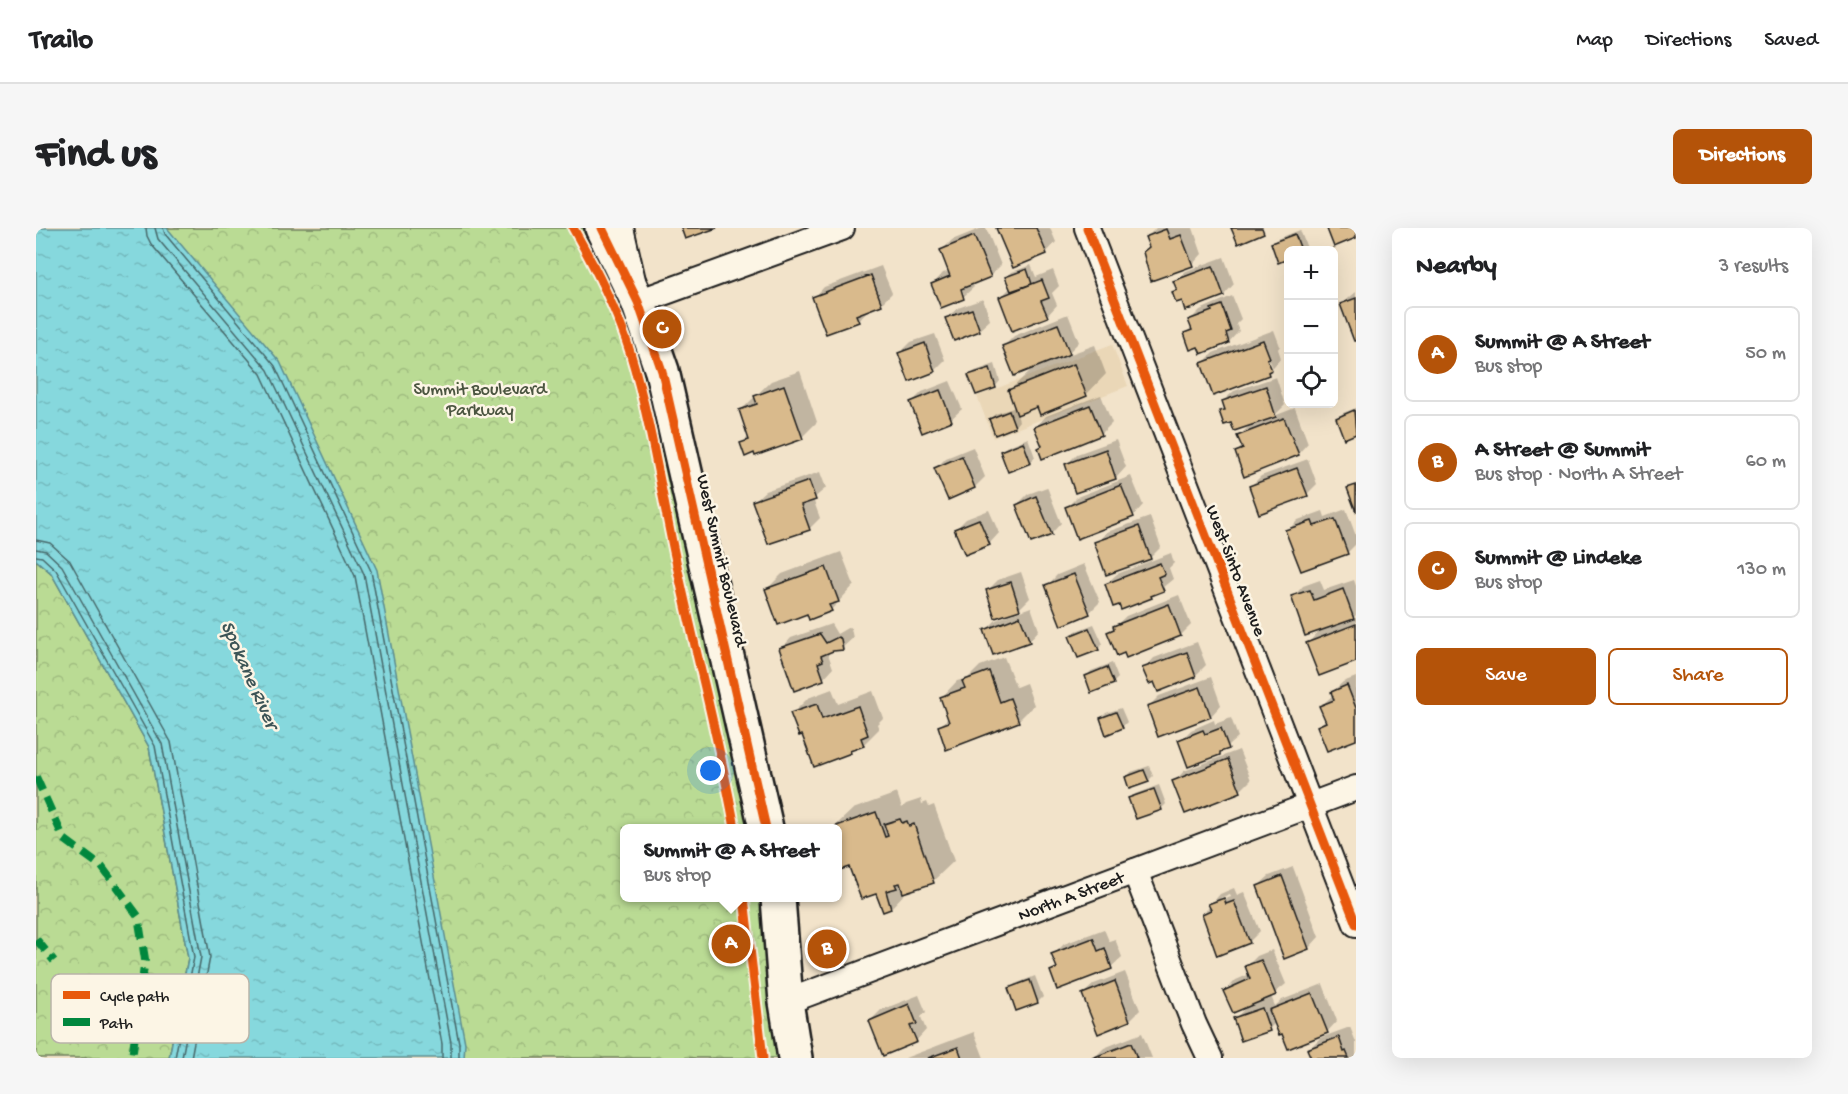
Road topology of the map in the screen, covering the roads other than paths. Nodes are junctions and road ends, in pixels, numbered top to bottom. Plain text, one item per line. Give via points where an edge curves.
1 (602, 228) edge
2 (621, 228) edge
3 (842, 228) edge
4 (1087, 228) edge
5 (638, 302) junction
6 (1356, 788) edge
7 (1310, 806) junction
8 (765, 824) edge
9 (1135, 871) junction
10 (778, 902) edge
11 (1356, 924) edge
12 (786, 1002) junction
13 (795, 1058) edge
14 (1210, 1058) edge

1 - 5 street, West Summit Boulevard
2 - 5 street
3 - 5 street
4 - 7 street, West Sinto Avenue
5 - 8 street, West Summit Boulevard via 662,371
6 - 7 street, North A Street
7 - 9 street, North A Street
7 - 11 street, West Sinto Avenue
9 - 12 street, North A Street
9 - 14 street
10 - 12 street
12 - 13 street

